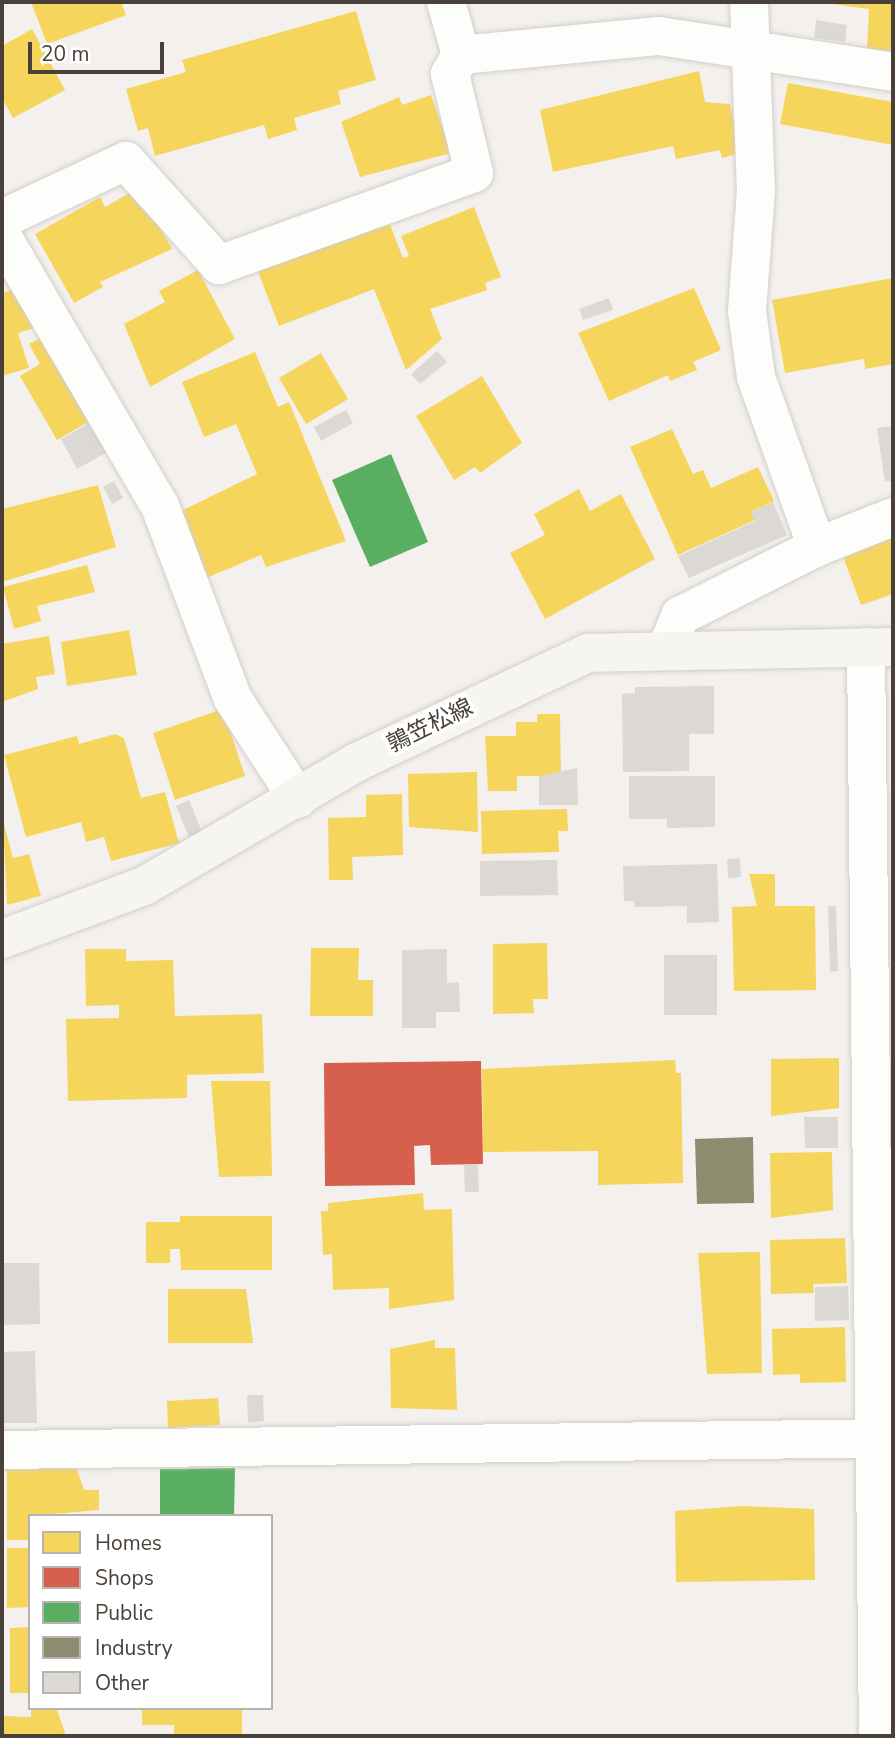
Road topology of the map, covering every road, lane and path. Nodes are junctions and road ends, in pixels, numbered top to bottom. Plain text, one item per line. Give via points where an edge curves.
1 (446, 2) edge
2 (749, 2) edge
3 (748, 49) junction
4 (461, 55) junction
5 (893, 72) edge
6 (2, 219) edge
7 (2, 236) edge
8 (893, 517) edge
9 (817, 547) junction
10 (880, 647) edge
11 (667, 649) junction
12 (298, 799) junction
13 (2, 939) edge
14 (884, 1438) edge
15 (2, 1450) edge
16 (878, 1736) edge

1 - 4 street
2 - 3 street
3 - 4 street via 659,36
3 - 5 street
3 - 9 street via 756,191 747,311 756,377
4 - 6 street via 450,74 474,173 232,261 219,265 126,161
7 - 12 street via 160,506 233,699
8 - 9 street
9 - 11 street via 680,616
10 - 11 main road, 鶉笠松線
10 - 14 street
11 - 12 main road, 鶉笠松線 via 588,653 355,762
12 - 13 main road, 鶉笠松線 via 145,886
14 - 15 street
14 - 16 street

